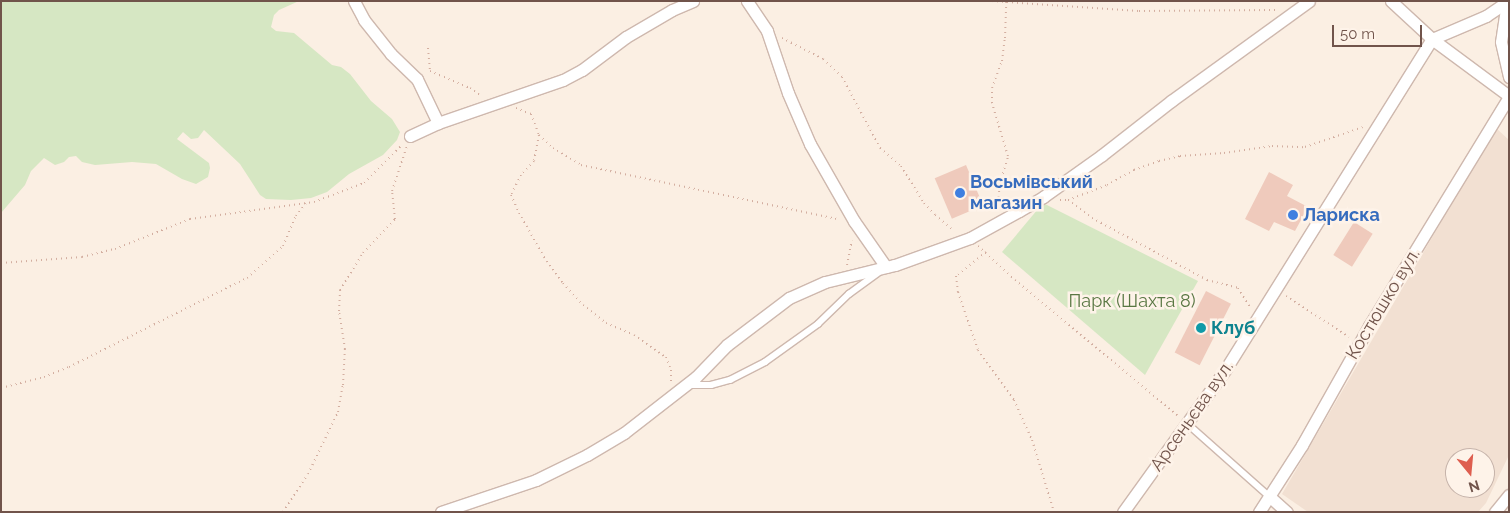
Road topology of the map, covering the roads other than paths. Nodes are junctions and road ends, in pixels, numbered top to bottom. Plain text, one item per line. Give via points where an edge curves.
1 (354, 1) edge
2 (692, 1) edge
3 (747, 1) edge
4 (1309, 1) edge
5 (1391, 1) edge
6 (1508, 2) edge
7 (1432, 39) junction
8 (1509, 77) edge
9 (1509, 97) edge
10 (438, 123) junction
11 (410, 136) road end
12 (886, 267) junction
13 (686, 385) junction
14 (1188, 424) junction
15 (1509, 495) edge
16 (1269, 496) junction
17 (471, 501) junction
18 (441, 512) edge
19 (464, 512) edge
20 (1123, 512) edge
21 (1259, 512) edge
22 (1287, 512) edge
23 (1495, 512) edge

1 - 10 street via 364,20 391,54 417,79
2 - 10 street via 626,37 564,80
3 - 12 street via 767,31 788,94 810,144 854,221
4 - 12 street via 1043,197 967,239
5 - 7 street
6 - 7 street via 1486,16
6 - 8 street via 1500,42
7 - 9 street
7 - 14 street, Арсеньєва вул. via 1226,370
9 - 16 street, Костюшко вул.
10 - 11 street
12 - 13 street via 825,282 789,298 726,346
12 - 13 lane via 849,294 818,324 765,362 730,380 711,385
13 - 17 street via 624,433 588,455 536,480
14 - 16 lane
14 - 20 street, Арсеньєва вул.
15 - 23 street
16 - 21 street, Костюшко вул.
16 - 22 street
17 - 18 street
17 - 19 lane

